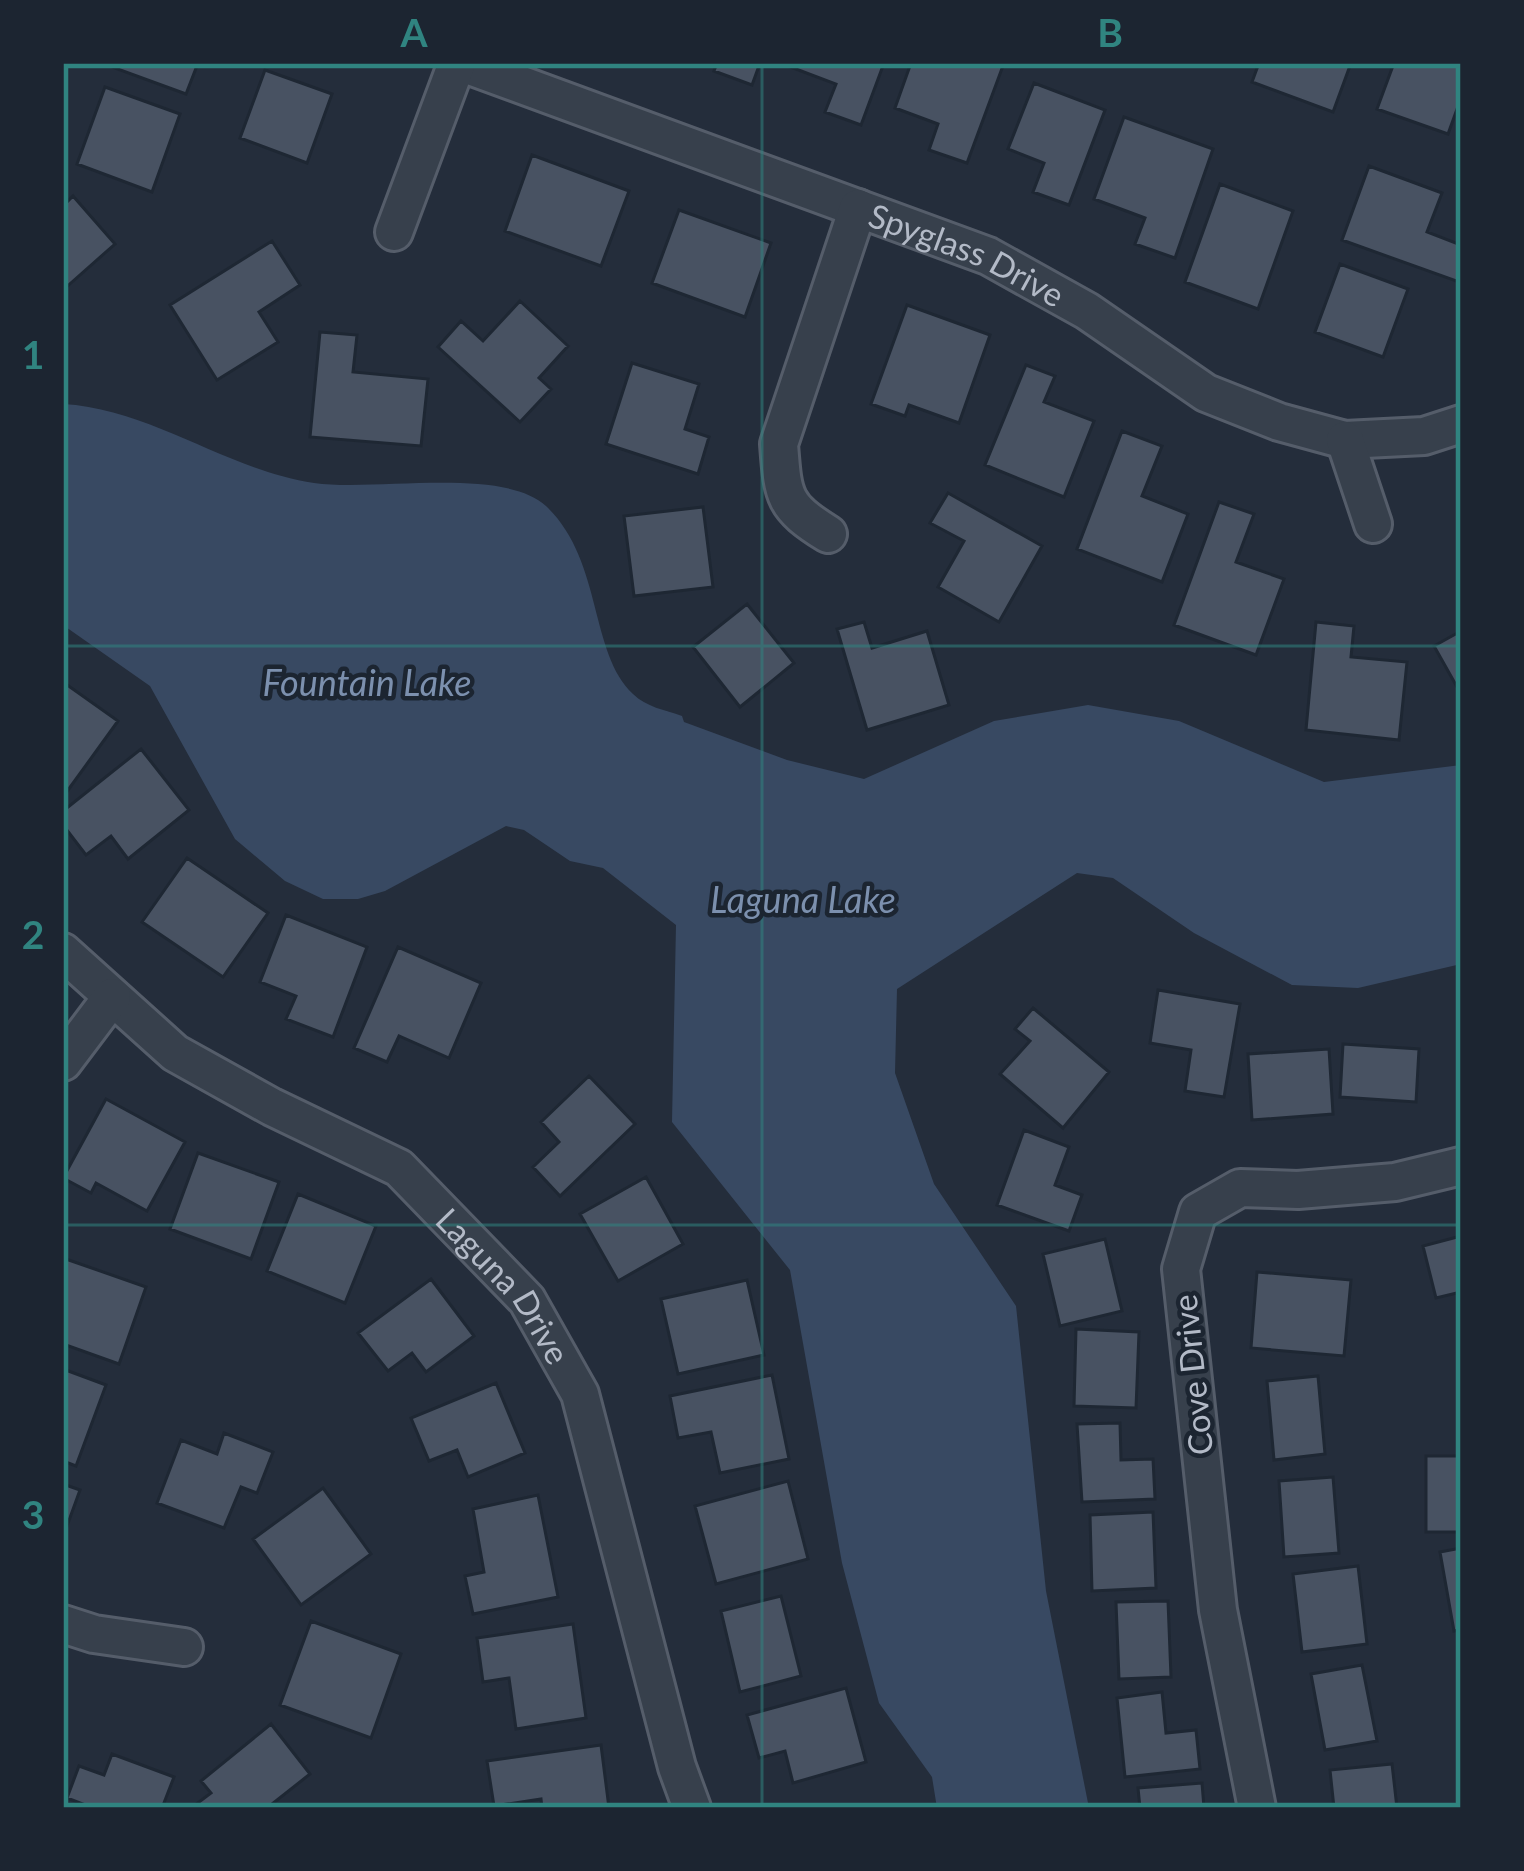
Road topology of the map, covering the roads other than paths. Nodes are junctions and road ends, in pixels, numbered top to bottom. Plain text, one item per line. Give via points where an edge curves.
1 (459, 63) edge
2 (858, 208) junction
3 (394, 232) dead end
4 (1461, 424) edge
5 (1345, 440) junction
6 (1373, 524) dead end
7 (829, 534) dead end
8 (63, 952) edge
9 (112, 997) junction
10 (63, 1062) edge
11 (1461, 1166) edge
12 (63, 1624) edge
13 (184, 1647) dead end
14 (692, 1808) edge
15 (1257, 1808) edge

1 - 2 street, Spyglass Drive
1 - 3 street
2 - 5 street, Spyglass Drive via 988,256 1087,311 1206,393
2 - 7 street via 779,445 795,514
4 - 5 street, Spyglass Drive via 1424,436
5 - 6 street
8 - 9 street, Laguna Drive
9 - 10 street
9 - 14 street, Laguna Drive via 176,1053 398,1168 527,1300 580,1394
11 - 15 street, Cove Drive via 1395,1183 1240,1188 1198,1212 1180,1269 1218,1610
12 - 13 street

